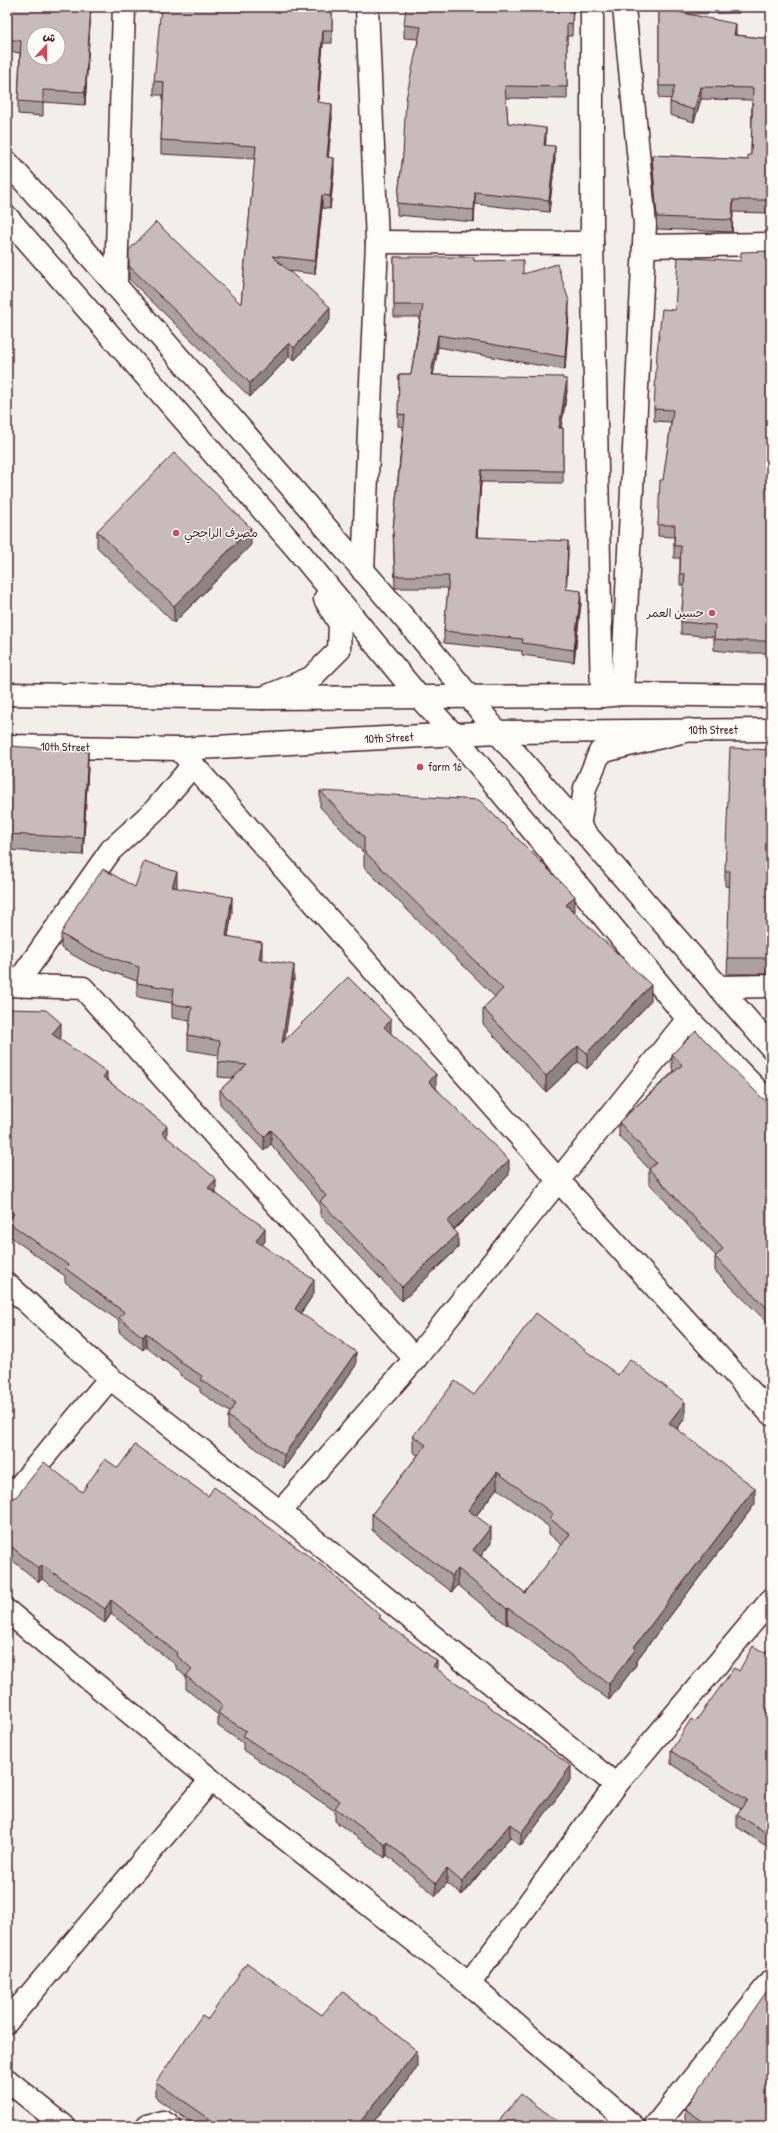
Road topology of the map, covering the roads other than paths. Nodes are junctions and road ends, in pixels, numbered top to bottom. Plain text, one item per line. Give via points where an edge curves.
1 (124, 7) edge
2 (367, 7) edge
3 (592, 7) edge
4 (624, 7) edge
5 (7, 162) edge
6 (7, 217) edge
7 (377, 242) junction
8 (592, 242) junction
9 (771, 244) edge
10 (644, 246) junction
11 (116, 284) junction
12 (296, 548) junction
13 (363, 571) junction
14 (7, 694) edge
15 (612, 695) junction
16 (771, 696) edge
17 (419, 697) junction
18 (470, 697) junction
19 (263, 698) junction
20 (689, 730) junction
21 (771, 730) edge
22 (497, 732) junction
23 (454, 735) junction
24 (7, 746) edge
25 (179, 749) junction
26 (193, 765) junction
27 (579, 827) junction
28 (11, 985) edge
29 (771, 986) edge
30 (718, 987) junction
31 (688, 1019) junction
32 (771, 1047) edge
33 (771, 1104) edge
34 (559, 1181) junction
35 (7, 1284) edge
36 (415, 1359) junction
37 (110, 1378) junction
38 (771, 1414) edge
39 (7, 1502) edge
40 (280, 1512) junction
41 (771, 1600) edge
42 (7, 1611) edge
43 (212, 1780) junction
44 (616, 1785) junction
45 (771, 1981) edge
46 (469, 1984) junction
47 (7, 2022) edge
48 (7, 2080) edge
49 (64, 2126) edge
50 (147, 2126) edge
51 (170, 2126) edge
52 (633, 2126) edge
53 (655, 2126) edge

1 - 11 street
2 - 7 street
3 - 8 street
4 - 10 street via 645,224
5 - 11 street
6 - 12 street
7 - 8 street
7 - 13 street
8 - 15 street
9 - 10 street
10 - 15 street
11 - 13 street
12 - 17 street
12 - 19 street via 340,624 339,650 311,678
13 - 18 street
14 - 19 street
15 - 16 street
15 - 18 street
17 - 18 street
17 - 19 street
17 - 23 street
18 - 22 street
20 - 21 street, 10th Street
20 - 22 street, 10th Street
20 - 27 street via 600,752 585,788
22 - 23 street, 10th Street
22 - 27 street
23 - 25 street, 10th Street
23 - 31 street
24 - 25 street, 10th Street
25 - 26 street
26 - 28 street via 154,810 111,850
26 - 34 street
27 - 30 street
28 - 36 street via 83,988
29 - 30 street
30 - 32 street
31 - 33 street
31 - 34 street
34 - 36 street
34 - 38 street
35 - 37 street
36 - 40 street
37 - 39 street
37 - 40 street
40 - 44 street
41 - 44 street
42 - 43 street
43 - 46 street
43 - 47 street
44 - 46 street
45 - 53 street
46 - 52 street
48 - 49 street
50 - 51 street via 163,2122

